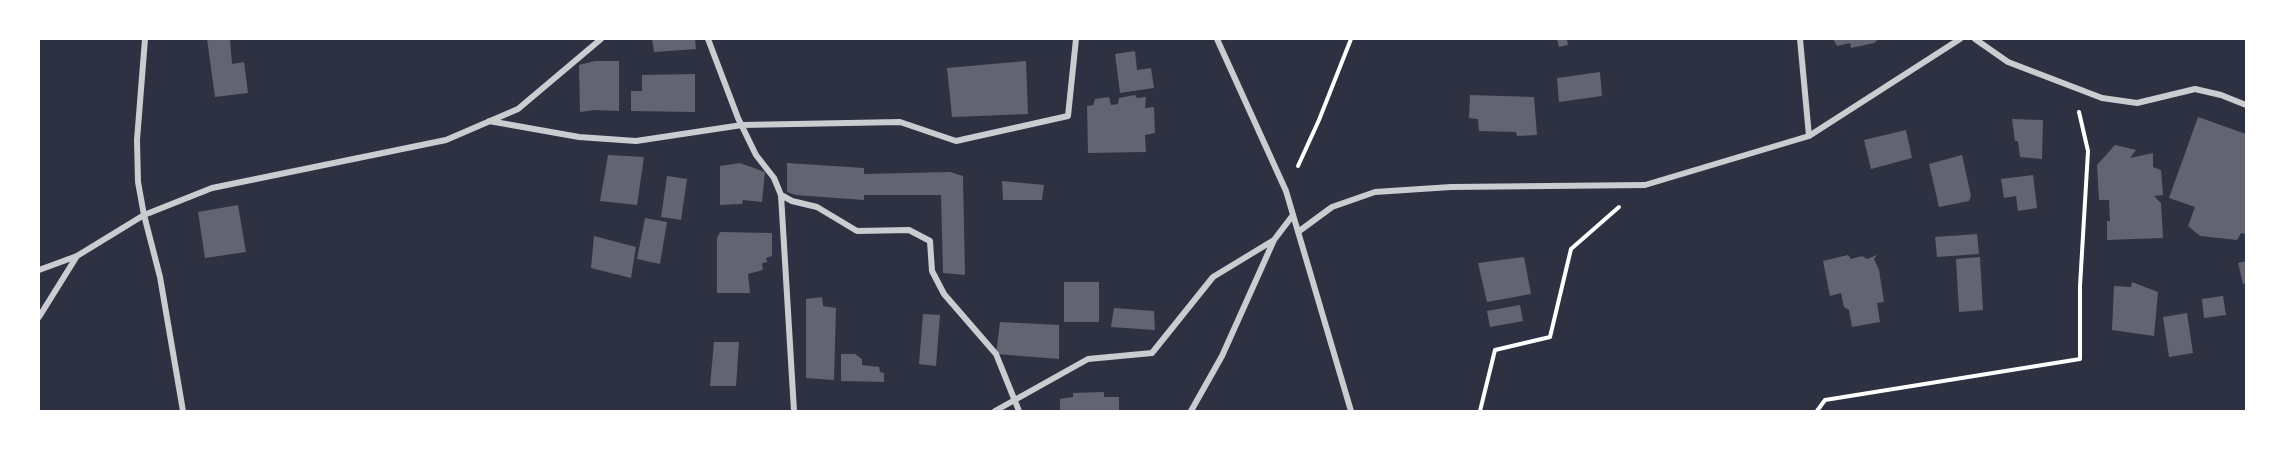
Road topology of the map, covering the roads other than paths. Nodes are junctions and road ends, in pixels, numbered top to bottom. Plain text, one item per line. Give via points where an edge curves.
1 (145, 39) edge
2 (601, 39) edge
3 (708, 39) edge
4 (1076, 39) edge
5 (1217, 39) edge
6 (1800, 39) edge
7 (1960, 39) edge
8 (1975, 39) edge
9 (2246, 105) edge
10 (489, 121) junction
11 (742, 125) junction
12 (1809, 136) junction
13 (781, 195) junction
14 (144, 215) junction
15 (1293, 215) junction
16 (1298, 232) junction
17 (1274, 240) junction
18 (77, 256) junction
19 (39, 270) edge
20 (39, 316) edge
21 (1014, 400) junction
22 (183, 411) edge
23 (794, 411) edge
24 (995, 411) edge
25 (1019, 411) edge
26 (1191, 411) edge
27 (1350, 411) edge

1 - 14 street via 137,140
2 - 10 street via 518,109
3 - 11 street
4 - 11 street via 1068,117 956,141 900,122
5 - 15 street via 1286,191
6 - 12 street
7 - 12 street
8 - 9 street via 2008,62 2102,98 2137,103 2195,89
10 - 11 street via 579,137 636,141
10 - 14 street via 446,140 212,188
11 - 13 street
12 - 16 street via 1645,185 1375,192 1332,207
13 - 21 street via 817,207 857,231 909,230 930,241 932,271 944,294 996,354
13 - 23 street
14 - 18 street
14 - 22 street via 160,277
15 - 16 street
15 - 17 street
16 - 27 street
17 - 21 street via 1213,277 1152,353 1088,359
17 - 26 street via 1222,356
18 - 19 street
18 - 20 street
21 - 24 street
21 - 25 street

